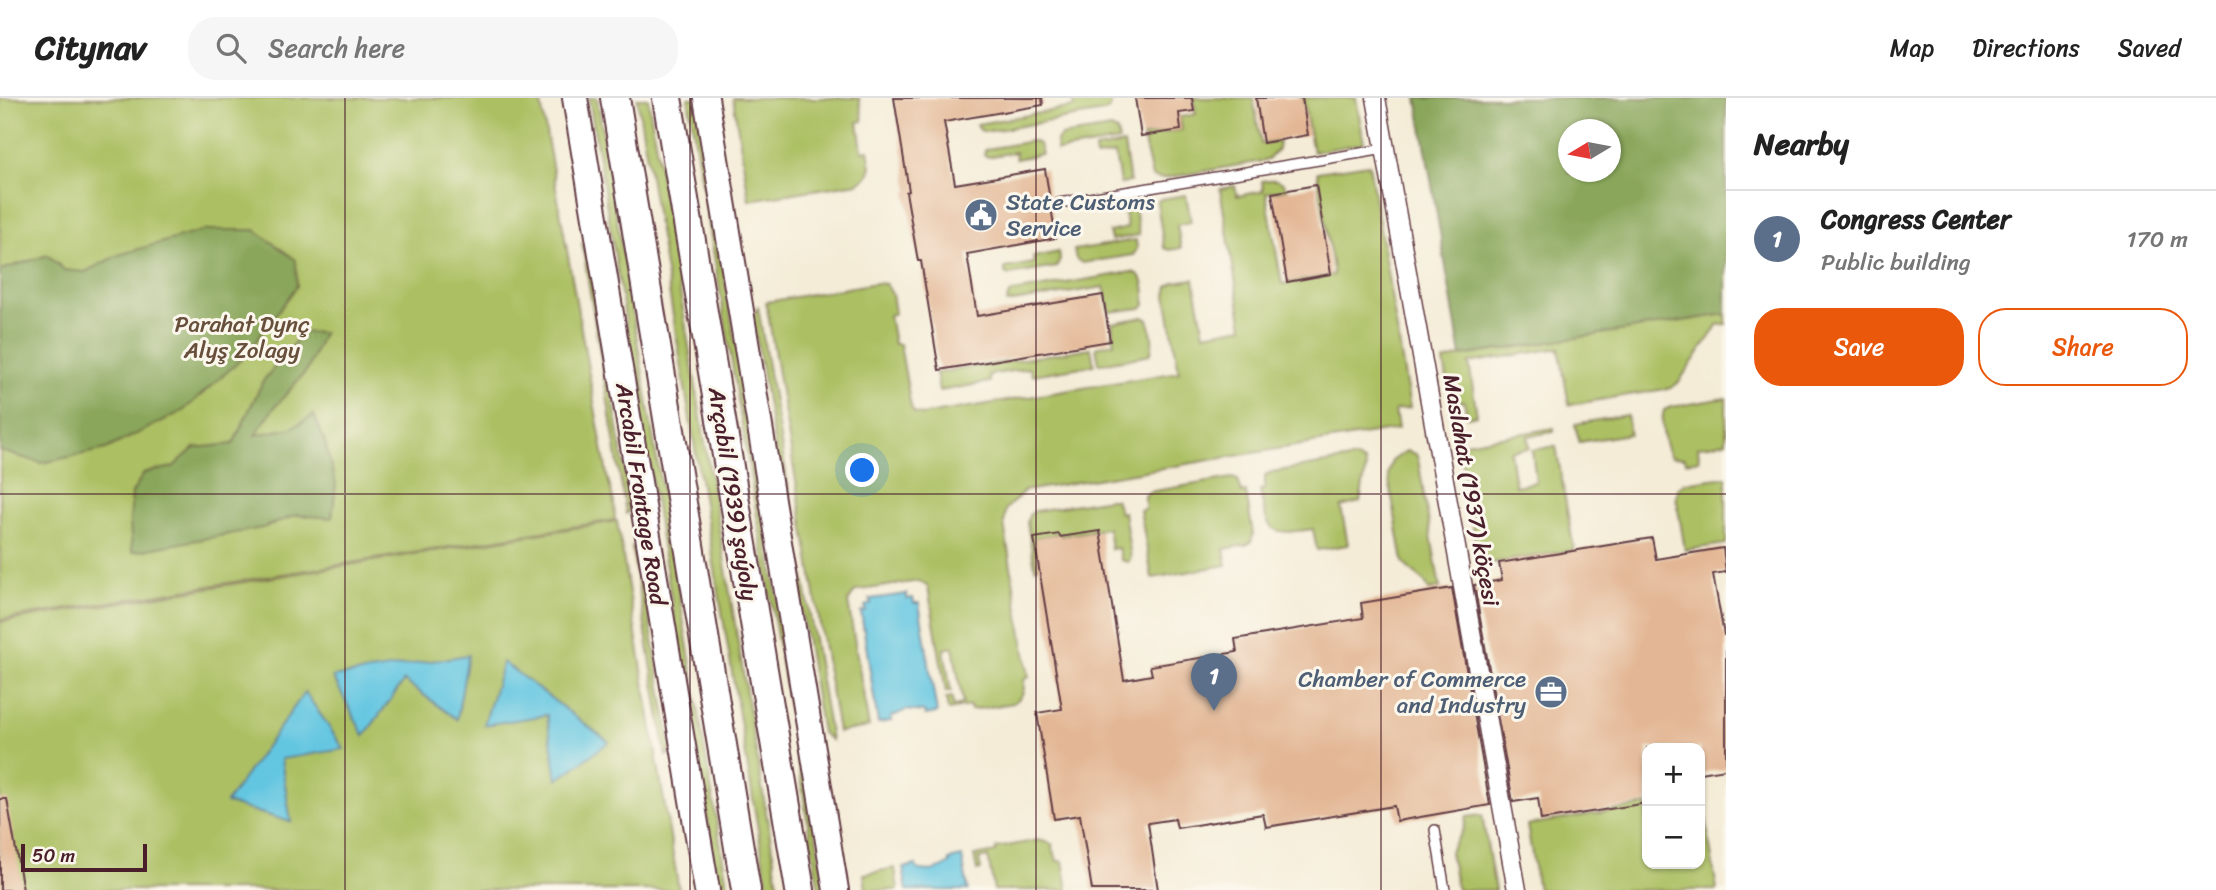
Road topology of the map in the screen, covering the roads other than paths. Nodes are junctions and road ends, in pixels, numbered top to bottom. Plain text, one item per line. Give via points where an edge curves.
1 (575, 98) edge
2 (615, 98) edge
3 (667, 98) edge
4 (706, 98) edge
5 (1376, 98) edge
6 (1385, 149) junction
7 (1059, 203) dead end
8 (1435, 830) dead end
9 (707, 890) edge
10 (746, 890) edge
11 (800, 890) edge
12 (836, 890) edge
13 (1446, 890) edge
14 (1517, 890) edge

1 - 9 street, Arcabil Frontage Road
2 - 10 main road
3 - 11 main road, Arçabil (1939) şaýoly
4 - 12 street
5 - 6 street, Maslahat (1937) köçesi
6 - 7 lane
6 - 14 street, Maslahat (1937) köçesi
8 - 13 lane

